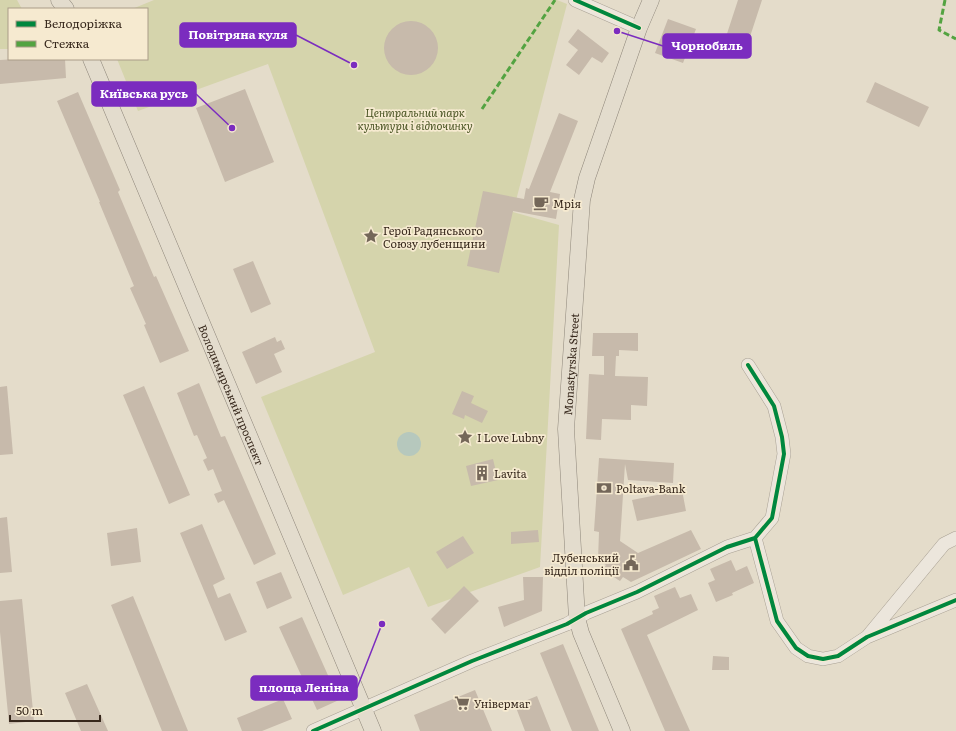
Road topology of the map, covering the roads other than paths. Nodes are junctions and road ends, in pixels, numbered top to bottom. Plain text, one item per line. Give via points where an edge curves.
1 (575, 0) edge
2 (651, 0) edge
3 (639, 28) junction
4 (91, 60) edge
5 (748, 365) dead end
6 (755, 538) junction
7 (956, 538) edge
8 (956, 600) edge
9 (578, 618) junction
10 (867, 637) junction
11 (364, 710) junction
12 (313, 731) edge
13 (372, 731) edge
14 (622, 731) edge

1 - 3 street
2 - 3 main road, Monastyrska Street
3 - 9 main road, Monastyrska Street via 587,178 582,200 566,429
4 - 11 main road, Володимирський проспект
5 - 6 street via 774,406 784,454 772,518
6 - 9 street via 727,547 638,592 586,612
6 - 10 street via 777,620 796,648 808,656 831,658 849,650
7 - 10 street via 944,544
8 - 10 street
9 - 11 street via 472,661
9 - 14 main road, Monastyrska Street via 581,633
11 - 12 street
11 - 13 main road, Володимирський проспект

